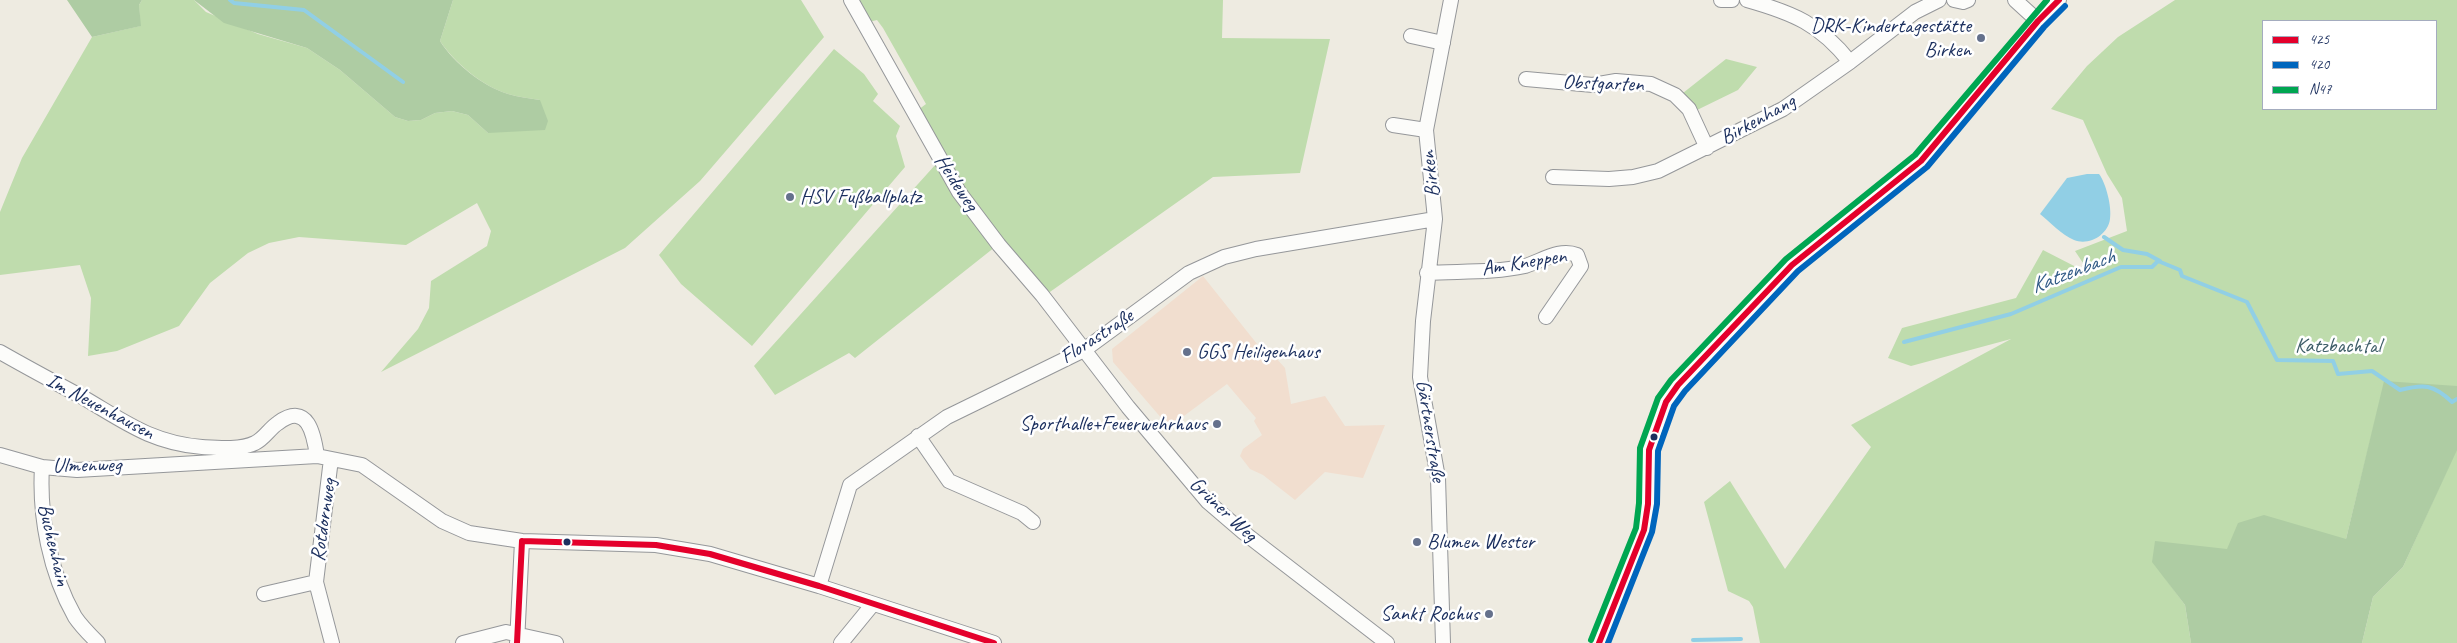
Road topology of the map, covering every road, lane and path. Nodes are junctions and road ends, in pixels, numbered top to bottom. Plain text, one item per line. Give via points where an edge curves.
1 (851, 0) edge
2 (1451, 0) edge
3 (1720, 0) edge
4 (1732, 0) edge
5 (1747, 0) edge
6 (1939, 0) edge
7 (1954, 0) edge
8 (1968, 0) edge
9 (2014, 0) edge
10 (2058, 0) edge
11 (2038, 21) junction
12 (1411, 36) dead end
13 (1443, 43) junction
14 (1850, 62) junction
15 (1526, 79) dead end
16 (1393, 125) dead end
17 (1426, 130) junction
18 (1707, 148) junction
19 (1553, 177) dead end
20 (1434, 219) junction
21 (1427, 273) junction
22 (1546, 317) dead end
23 (1084, 350) junction
24 (0, 352) edge
25 (918, 436) junction
26 (0, 454) edge
27 (317, 456) junction
28 (331, 459) junction
29 (42, 467) junction
30 (1033, 522) dead end
31 (522, 541) junction
32 (316, 582) junction
33 (819, 586) junction
34 (264, 594) dead end
35 (873, 604) junction
36 (517, 638) edge
37 (98, 643) edge
38 (332, 643) edge
39 (462, 643) edge
40 (556, 643) edge
41 (841, 643) edge
42 (994, 643) edge
43 (1387, 643) edge
44 (1443, 643) edge
45 (1599, 643) edge

1 - 23 street, Heideweg via 959,192
2 - 13 street, Birken
3 - 4 street
5 - 14 street via 1801,18 1835,43
6 - 14 street, Birkenhang via 1915,12
7 - 8 street
9 - 11 street
10 - 11 street
11 - 45 street via 1921,161 1792,265 1678,385 1666,402 1650,450 1644,530
12 - 13 street
13 - 17 street, Birken
14 - 18 street, Birkenhang via 1783,109
15 - 18 street, Obstgarten via 1593,85 1616,81 1651,84 1675,95 1689,109
16 - 17 street, Birken
17 - 20 street, Birken
18 - 19 street, Birkenhang via 1658,171 1633,177
20 - 21 street, Gärtnerstraße
20 - 23 street, Florastraße via 1256,249 1203,265
21 - 22 street, Am Kneppen via 1525,266 1561,253 1577,255 1581,266
21 - 44 street, Gärtnerstraße via 1420,377 1438,478
23 - 25 street, Florastraße via 947,417
23 - 43 street, Grüner Weg via 1208,502
24 - 27 street, Im Neuenhausen via 130,427 164,440 202,447 232,448 256,443 279,421 301,417 314,433
25 - 30 street via 949,481 1022,513
25 - 33 street, Florastraße via 850,485
26 - 29 street, Ulmenweg
27 - 28 street, Ulmenweg
27 - 29 street, Ulmenweg via 77,470
28 - 31 street, Ulmenweg via 362,465 454,527 484,536
28 - 32 street, Rotdornweg
29 - 37 street, Buchenhain via 44,524 58,583 76,618
31 - 33 street, Ulmenweg via 656,545 710,554
31 - 36 street
32 - 34 street, Rotdornweg
32 - 38 street, Rotdornweg
33 - 35 street, Ulmenweg
35 - 41 street
35 - 42 street, Ulmenweg
36 - 39 street via 506,632
36 - 40 street

